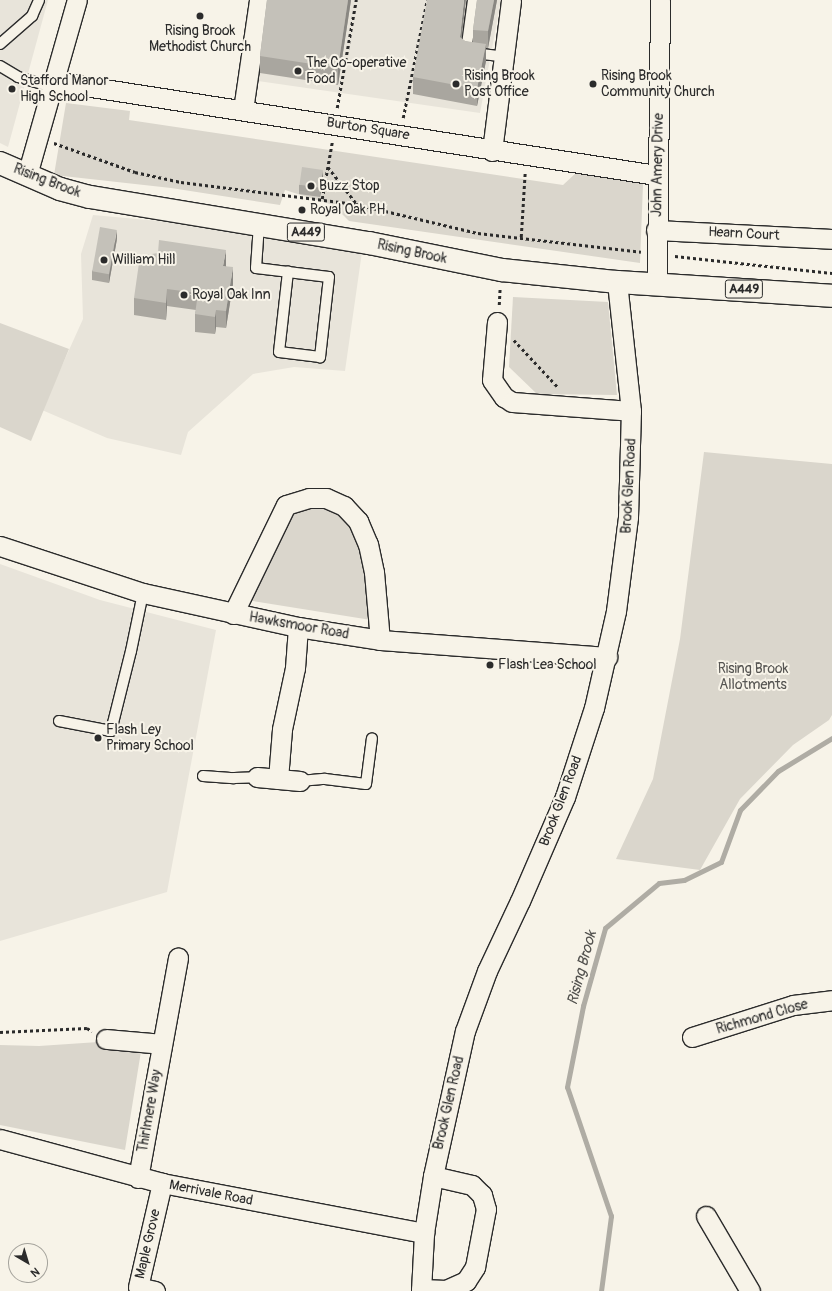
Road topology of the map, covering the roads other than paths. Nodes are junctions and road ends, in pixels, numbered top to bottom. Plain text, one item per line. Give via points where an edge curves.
1 (39, 0) edge
2 (76, 0) edge
3 (259, 0) edge
4 (473, 0) edge
5 (511, 0) edge
6 (660, 0) edge
7 (0, 44) edge
8 (504, 57) junction
9 (0, 66) edge
10 (53, 84) junction
11 (243, 110) junction
12 (492, 151) junction
13 (0, 163) edge
14 (27, 175) junction
15 (656, 175) junction
16 (259, 224) junction
17 (656, 230) junction
18 (832, 239) edge
19 (288, 272) junction
20 (616, 282) junction
21 (657, 283) junction
22 (832, 296) edge
23 (497, 322) road end
24 (631, 412) junction
25 (0, 546) edge
26 (143, 593) junction
27 (233, 614) junction
28 (298, 627) junction
29 (380, 640) junction
30 (607, 656) junction
31 (58, 721) dead end
32 (372, 738) dead end
33 (203, 776) dead end
34 (257, 777) joint
35 (278, 779) junction
36 (300, 781) joint
37 (178, 958) dead end
38 (832, 1000) edge
39 (692, 1037) dead end
40 (106, 1039) road end
41 (162, 1044) junction
42 (0, 1139) edge
43 (433, 1176) junction
44 (138, 1178) junction
45 (162, 1183) junction
46 (706, 1216) dead end
47 (424, 1233) junction
48 (144, 1290) edge
49 (421, 1290) edge
50 (750, 1291) edge

1 - 7 lane via 32,16
2 - 10 street
3 - 11 street
4 - 8 lane via 466,52
5 - 8 street
6 - 15 street, John Amery Drive via 661,70
8 - 12 street
9 - 10 lane via 18,77
10 - 11 street, Burton Square
10 - 14 street
11 - 12 street, Burton Square
12 - 15 street, Burton Square
13 - 14 highway, Rising Brook / A449
14 - 16 highway, Rising Brook / A449 via 60,189 90,197
15 - 17 street, John Amery Drive
16 - 19 lane via 256,268
16 - 20 highway, Rising Brook / A449 via 502,270
17 - 18 street, Hearn Court
17 - 21 street, John Amery Drive
19 - 19 lane via 329,277 320,357 279,352
20 - 21 highway, Rising Brook / A449
20 - 24 street, Brook Glen Road
21 - 22 highway, Rising Brook / A449
23 - 24 street via 492,372 496,389 512,402
24 - 30 street, Brook Glen Road via 631,470 625,550
25 - 26 street, Hawksmoor Road
26 - 27 street, Hawksmoor Road
26 - 31 lane via 111,731
27 - 28 street, Hawksmoor Road
27 - 29 street via 286,505 309,498 326,498 344,506 358,521 368,544 374,572
28 - 29 street, Hawksmoor Road
28 - 35 street via 293,680 282,729
29 - 30 street, Hawksmoor Road
30 - 43 street, Brook Glen Road via 585,741 565,797 487,971 465,1031
32 - 36 lane via 366,784 325,779
33 - 34 lane
34 - 35 street
35 - 36 street
37 - 41 street, Thirlmere Way
38 - 39 street, Richmond Close via 793,1005
40 - 41 street
41 - 44 street, Thirlmere Way
42 - 44 street, Merrivale Road
43 - 47 street, Brook Glen Road
43 - 49 street, Brook Glen Road via 472,1186 482,1195 486,1209 475,1267 466,1281 446,1290
44 - 45 street, Merrivale Road
45 - 47 street, Merrivale Road
45 - 48 street, Maple Grove
46 - 50 street
47 - 49 street, Brook Glen Road

